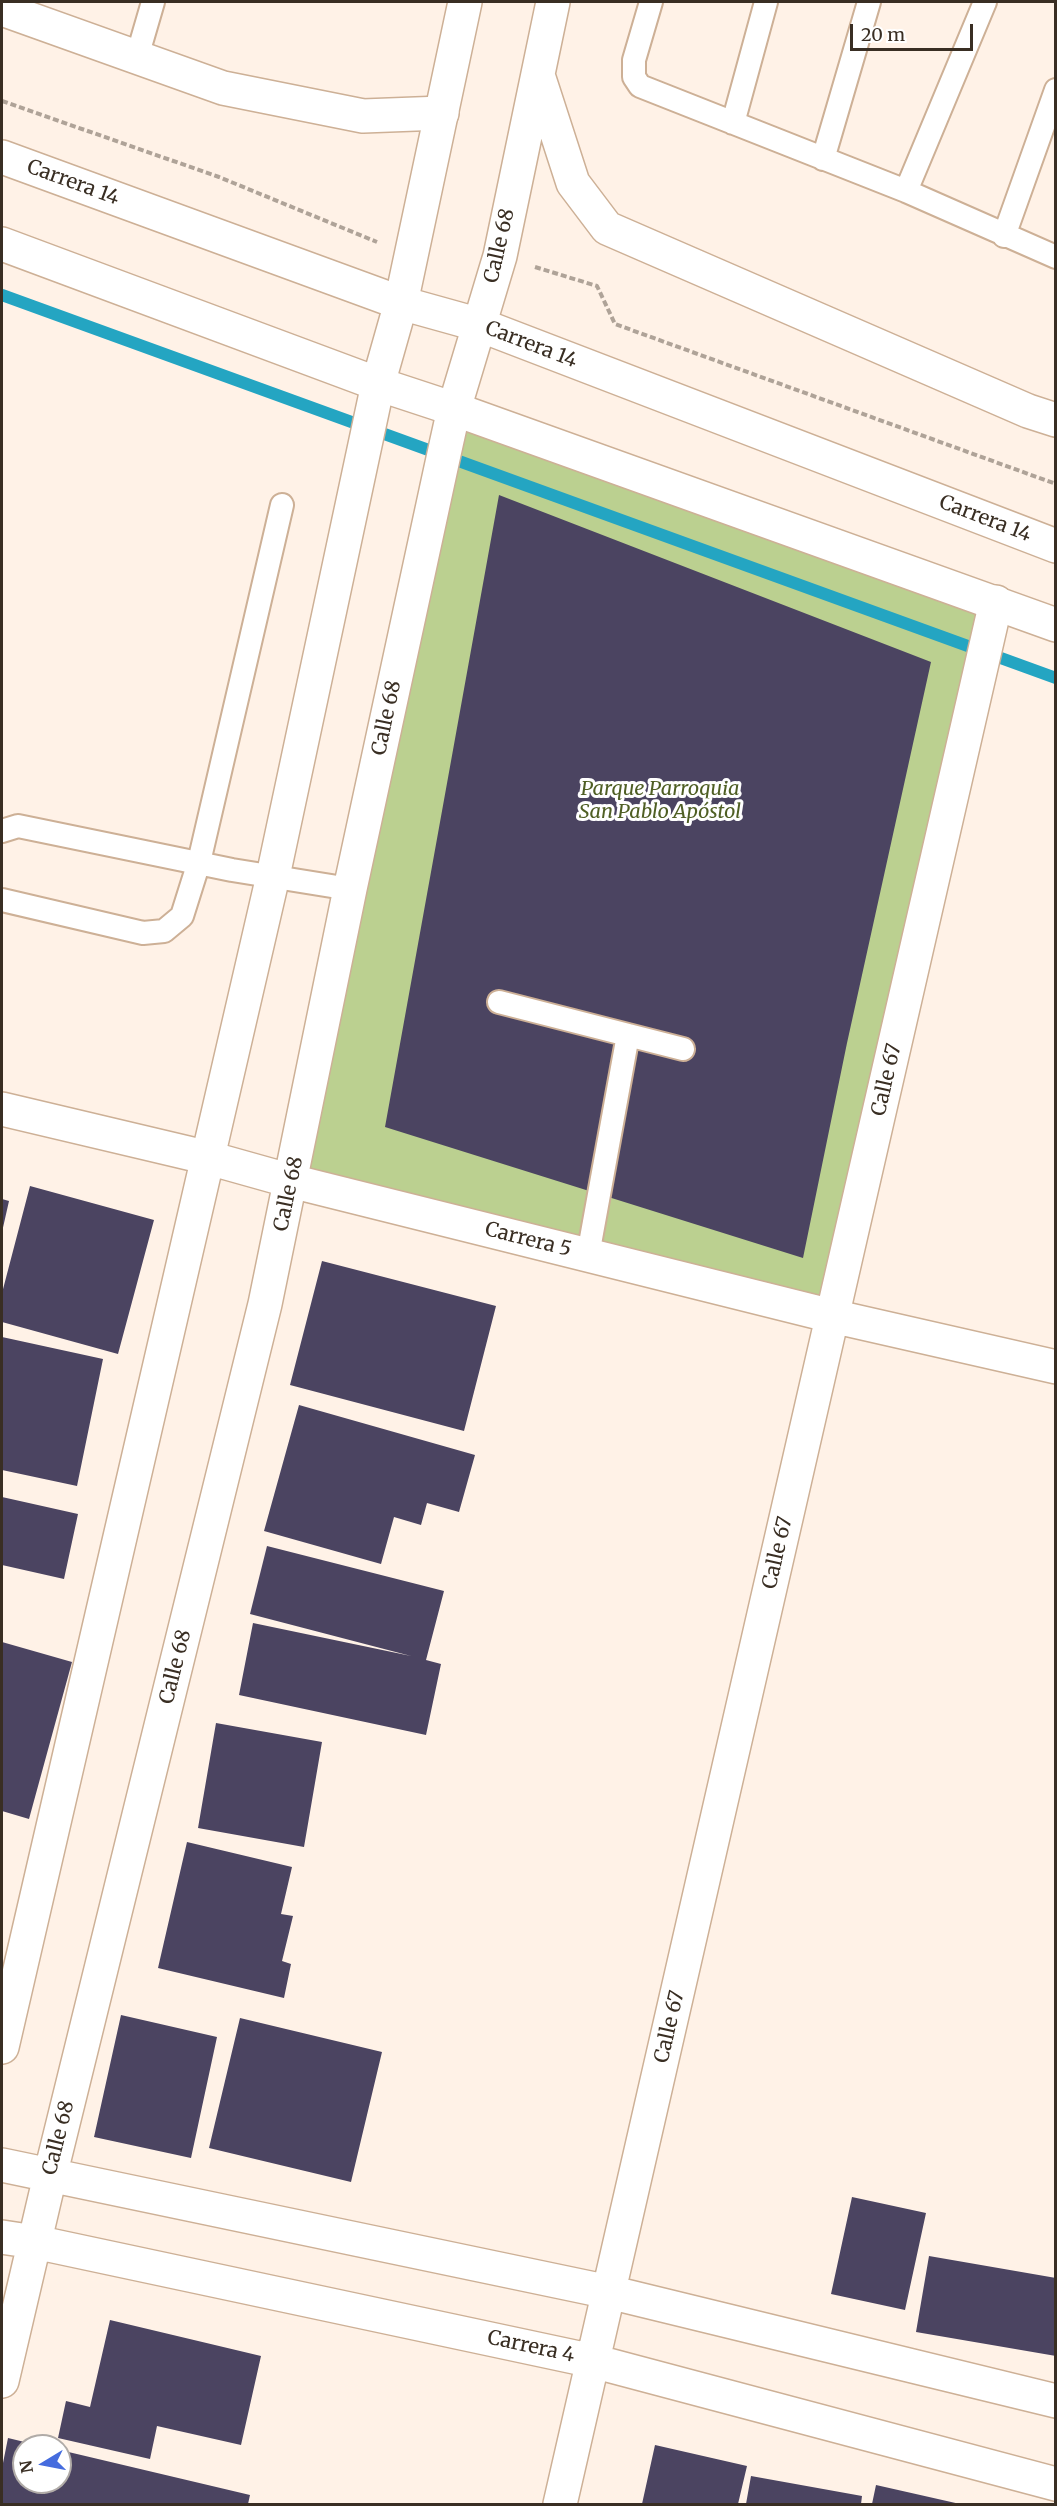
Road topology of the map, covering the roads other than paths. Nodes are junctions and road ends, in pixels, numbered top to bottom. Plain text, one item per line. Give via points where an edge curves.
1 (153, 2) edge
2 (465, 2) edge
3 (553, 2) edge
4 (651, 2) edge
5 (766, 2) edge
6 (869, 2) edge
7 (984, 2) edge
8 (2, 9) edge
9 (137, 57) junction
10 (536, 72) junction
11 (1056, 90) edge
12 (442, 113) junction
13 (733, 123) junction
14 (2, 157) edge
15 (823, 159) junction
16 (906, 191) junction
17 (1004, 236) junction
18 (2, 244) edge
19 (1056, 257) edge
20 (401, 303) junction
21 (480, 325) junction
22 (378, 384) junction
23 (454, 409) junction
24 (1056, 420) edge
25 (282, 505) dead end
26 (1056, 546) edge
27 (996, 602) junction
28 (1056, 625) edge
29 (2, 831) edge
30 (199, 862) junction
31 (273, 876) junction
32 (350, 889) junction
33 (2, 900) edge
34 (499, 1002) dead end
35 (628, 1035) junction
36 (683, 1049) dead end
37 (2, 1109) edge
38 (209, 1158) junction
39 (291, 1181) junction
40 (588, 1255) junction
41 (832, 1316) junction
42 (1056, 1367) edge
43 (2, 2047) edge
44 (2, 2165) edge
45 (50, 2176) junction
46 (2, 2237) edge
47 (35, 2242) junction
48 (609, 2292) junction
49 (593, 2361) junction
50 (2, 2381) edge
51 (1056, 2402) edge
52 (1056, 2484) edge
53 (560, 2505) edge

1 - 9 lane
2 - 12 street
3 - 10 street, Calle 68
4 - 13 lane via 634,60 634,77 640,86
5 - 13 lane
6 - 15 lane
7 - 16 lane
8 - 9 street
9 - 12 street via 223,88 363,116
10 - 21 street, Calle 68 via 500,256
10 - 24 street via 573,183 607,228
11 - 17 lane
12 - 20 street
13 - 15 lane
14 - 20 street, Carrera 14
15 - 16 lane
16 - 17 lane
17 - 19 lane
18 - 22 street
20 - 21 street, Carrera 14
20 - 22 street
21 - 23 street, Calle 68
21 - 26 street, Carrera 14
22 - 23 street
22 - 31 street
23 - 27 street
23 - 32 street, Calle 68
25 - 30 lane
27 - 28 street
27 - 41 street, Calle 67
29 - 30 lane via 18,826
30 - 31 lane
30 - 33 lane via 182,916 164,931 143,933
31 - 32 lane
31 - 38 street
32 - 39 street, Calle 68
34 - 35 lane
35 - 36 lane
35 - 40 lane
37 - 38 street, Carrera 5
38 - 39 street, Carrera 5
38 - 43 street
39 - 40 street, Carrera 5
39 - 45 street, Calle 68 via 265,1304
40 - 41 street, Carrera 5
41 - 42 street, Carrera 5
41 - 48 street, Calle 67
44 - 45 street
45 - 47 street, Calle 68
45 - 48 street
46 - 47 street, Carrera 4
47 - 49 street, Carrera 4
47 - 50 street, Calle 68
48 - 49 street, Calle 67
48 - 51 street
49 - 52 street, Carrera 4
49 - 53 street, Calle 67

